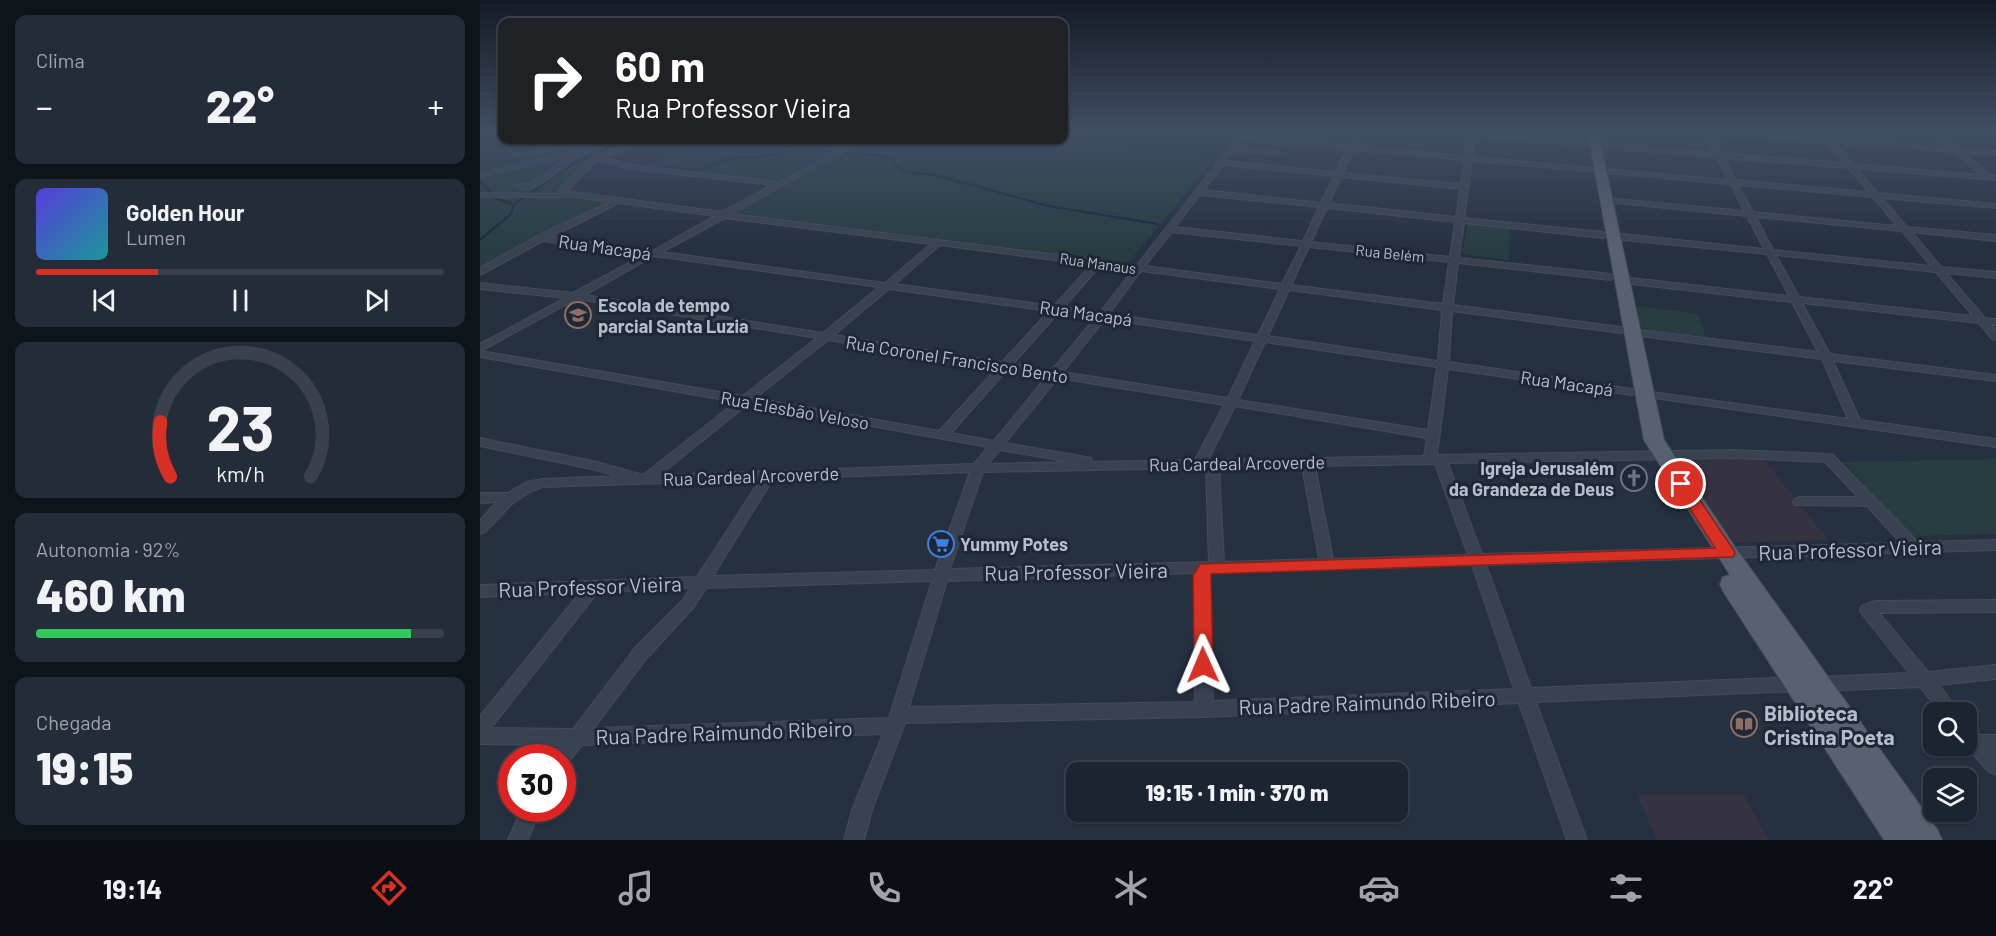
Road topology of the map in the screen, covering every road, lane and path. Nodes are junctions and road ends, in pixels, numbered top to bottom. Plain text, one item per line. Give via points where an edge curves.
1 (491, 172) edge
2 (551, 172) edge
3 (580, 172) edge
4 (676, 172) edge
5 (802, 172) edge
6 (1213, 172) edge
7 (1312, 172) edge
8 (1341, 172) edge
9 (1467, 172) edge
10 (1597, 172) edge
11 (1598, 172) edge
12 (1622, 172) edge
13 (1727, 172) edge
14 (1856, 172) edge
15 (1919, 172) edge
16 (483, 174) dead end
17 (1340, 175) junction
18 (1994, 179) edge
19 (1731, 182) junction
20 (780, 184) junction
21 (518, 186) dead end
22 (1464, 187) junction
23 (1198, 192) junction
24 (480, 195) edge
25 (575, 195) junction
26 (1876, 195) junction
27 (1607, 200) junction
28 (617, 201) junction
29 (1325, 205) junction
30 (1996, 206) edge
31 (723, 215) junction
32 (1750, 215) junction
33 (1460, 219) junction
34 (1170, 229) junction
35 (1905, 229) junction
36 (1608, 235) junction
37 (540, 238) junction
38 (1996, 238) edge
39 (938, 243) junction
40 (1306, 244) junction
41 (1770, 252) junction
42 (652, 253) junction
43 (1454, 260) junction
44 (1099, 262) junction
45 (1140, 268) junction
46 (1940, 269) junction
47 (480, 272) edge
48 (1996, 275) edge
49 (1616, 279) junction
50 (480, 286) edge
51 (885, 286) junction
52 (1286, 287) junction
53 (574, 296) junction
54 (1796, 299) junction
55 (1447, 308) junction
56 (1057, 309) junction
57 (1102, 316) junction
58 (1981, 321) junction
59 (1996, 322) edge
60 (1627, 331) junction
61 (825, 337) junction
62 (1996, 337) edge
63 (1261, 339) junction
64 (480, 348) edge
65 (480, 354) edge
66 (1826, 357) junction
67 (1443, 365) junction
68 (1007, 366) junction
69 (1054, 375) junction
70 (1996, 378) edge
71 (1638, 393) junction
72 (744, 401) junction
73 (1231, 403) junction
74 (1856, 424) junction
75 (942, 435) junction
76 (1434, 435) junction
77 (480, 442) edge
78 (1996, 443) edge
79 (998, 445) junction
80 (1655, 456) junction
81 (1435, 459) junction
82 (1308, 462) junction
83 (1205, 464) junction
84 (1111, 466) junction
85 (978, 468) junction
86 (770, 474) junction
87 (645, 480) junction
88 (515, 494) junction
89 (480, 498) edge
90 (1870, 501) junction
91 (1800, 502) dead end
92 (480, 529) edge
93 (1996, 545) edge
94 (1912, 546) junction
95 (1720, 553) junction
96 (1479, 561) junction
97 (1327, 564) junction
98 (1211, 568) junction
99 (940, 575) junction
100 (703, 582) junction
101 (593, 587) junction
102 (480, 591) edge
103 (1996, 606) edge
104 (1996, 672) edge
105 (1922, 680) junction
106 (1808, 684) junction
107 (1523, 696) junction
108 (1941, 702) edge
109 (1204, 709) junction
110 (897, 721) junction
111 (480, 729) edge
112 (480, 736) edge
113 (577, 737) junction
114 (1977, 739) edge
115 (1996, 743) edge
116 (572, 744) edge
117 (1977, 745) edge
118 (1996, 766) edge
119 (526, 822) edge
120 (518, 840) edge
121 (854, 840) edge
122 (1577, 840) edge
123 (1903, 840) edge
124 (1926, 840) edge

1 - 16 street
2 - 21 street via 534,185
3 - 25 street via 562,190
4 - 20 street
5 - 20 street
6 - 23 street
7 - 17 street
8 - 17 street
9 - 22 street
10 - 36 main road
11 - 27 main road
12 - 19 street
13 - 19 street
14 - 26 street
15 - 18 street
17 - 22 street
17 - 29 street
19 - 26 street
19 - 32 street
20 - 31 street
22 - 33 street
23 - 29 street
23 - 34 street
24 - 25 street, Rua Manaus
25 - 28 street, Rua Manaus
26 - 30 street
26 - 35 street
27 - 32 street
27 - 36 main road
28 - 31 street, Rua Manaus
28 - 37 street
29 - 33 street
29 - 40 street
31 - 39 street, Rua Manaus
31 - 42 street
32 - 35 street
32 - 41 street
33 - 36 street
33 - 43 street
34 - 40 street, Rua Belém
34 - 45 street
35 - 38 street
35 - 46 street
36 - 41 street
36 - 49 main road
37 - 42 street, Rua Macapá
37 - 47 street
39 - 44 street, Rua Manaus
39 - 51 street
40 - 43 street, Rua Belém
40 - 52 street
41 - 46 street
41 - 54 street
42 - 51 street, Rua Macapá
42 - 53 street
43 - 49 street, Rua Belém
43 - 55 street
44 - 45 street, Rua Manaus
44 - 56 street
45 - 52 street, Rua Manaus
45 - 57 street
46 - 48 street
46 - 58 street
49 - 54 street, Rua Belém
49 - 60 main road
50 - 53 street, Rua Coronel Francisco Bento
51 - 56 street, Rua Macapá
51 - 61 street
52 - 55 street, Rua Manaus
52 - 63 street
53 - 61 street, Rua Coronel Francisco Bento
53 - 64 street
54 - 58 street, Rua Belém
54 - 66 street
55 - 60 street, Rua Manaus
55 - 67 street
56 - 57 street, Rua Macapá
56 - 68 street
57 - 63 street, Rua Macapá
57 - 69 street
58 - 59 street, Rua Belém
58 - 62 street
60 - 66 street, Rua Manaus
60 - 71 main road
61 - 68 street, Rua Coronel Francisco Bento
61 - 72 street
63 - 67 street, Rua Macapá
63 - 73 street
65 - 72 street, Rua Elesbão Veloso
66 - 70 street, Rua Manaus
66 - 74 street
67 - 71 street, Rua Macapá
67 - 76 street
68 - 69 street, Rua Coronel Francisco Bento
68 - 75 street
69 - 73 street, Rua Coronel Francisco Bento
69 - 79 street
71 - 74 street, Rua Macapá
71 - 80 main road via 1654,440
72 - 75 street, Rua Elesbão Veloso
72 - 87 street
73 - 76 street, Rua Coronel Francisco Bento
73 - 83 street
74 - 78 street, Rua Macapá
75 - 79 street, Rua Elesbão Veloso
76 - 81 street
77 - 87 street, Rua Cardeal Arcoverde
79 - 84 street, Rua Elesbão Veloso
79 - 85 street
80 - 81 street, Rua Cardeal Arcoverde
80 - 90 street, Rua Cardeal Arcoverde via 1829,458
80 - 95 main road
81 - 82 street, Rua Cardeal Arcoverde
81 - 96 street
82 - 83 street, Rua Cardeal Arcoverde
82 - 97 street
83 - 84 street, Rua Cardeal Arcoverde
83 - 98 street
84 - 85 street, Rua Cardeal Arcoverde
85 - 86 street, Rua Cardeal Arcoverde
85 - 99 street
86 - 87 street, Rua Cardeal Arcoverde
86 - 100 street
87 - 88 street, Rua Cardeal Arcoverde via 542,483
88 - 89 street, Rua Cardeal Arcoverde
88 - 92 street
90 - 91 street
90 - 94 street
93 - 94 street, Rua Professor Vieira
94 - 95 street, Rua Professor Vieira
95 - 96 street, Rua Professor Vieira
95 - 106 main road
96 - 97 street, Rua Professor Vieira
96 - 107 street
97 - 98 street, Rua Professor Vieira
98 - 99 street, Rua Professor Vieira
98 - 109 street via 1202,576
99 - 100 street, Rua Professor Vieira
99 - 110 street
100 - 101 street, Rua Professor Vieira
100 - 113 street via 684,610 641,653
101 - 102 street, Rua Professor Vieira
101 - 111 street
103 - 105 street via 1868,610
104 - 105 street, Rua Padre Raimundo Ribeiro
105 - 106 street, Rua Padre Raimundo Ribeiro
105 - 108 street
106 - 107 street, Rua Padre Raimundo Ribeiro
106 - 123 main road
106 - 124 main road
107 - 109 street, Rua Padre Raimundo Ribeiro
107 - 122 street
109 - 110 street, Rua Padre Raimundo Ribeiro
110 - 113 street, Rua Padre Raimundo Ribeiro
110 - 121 street
112 - 113 street, Rua Padre Raimundo Ribeiro
113 - 116 street
114 - 115 street
117 - 118 street
119 - 120 street

